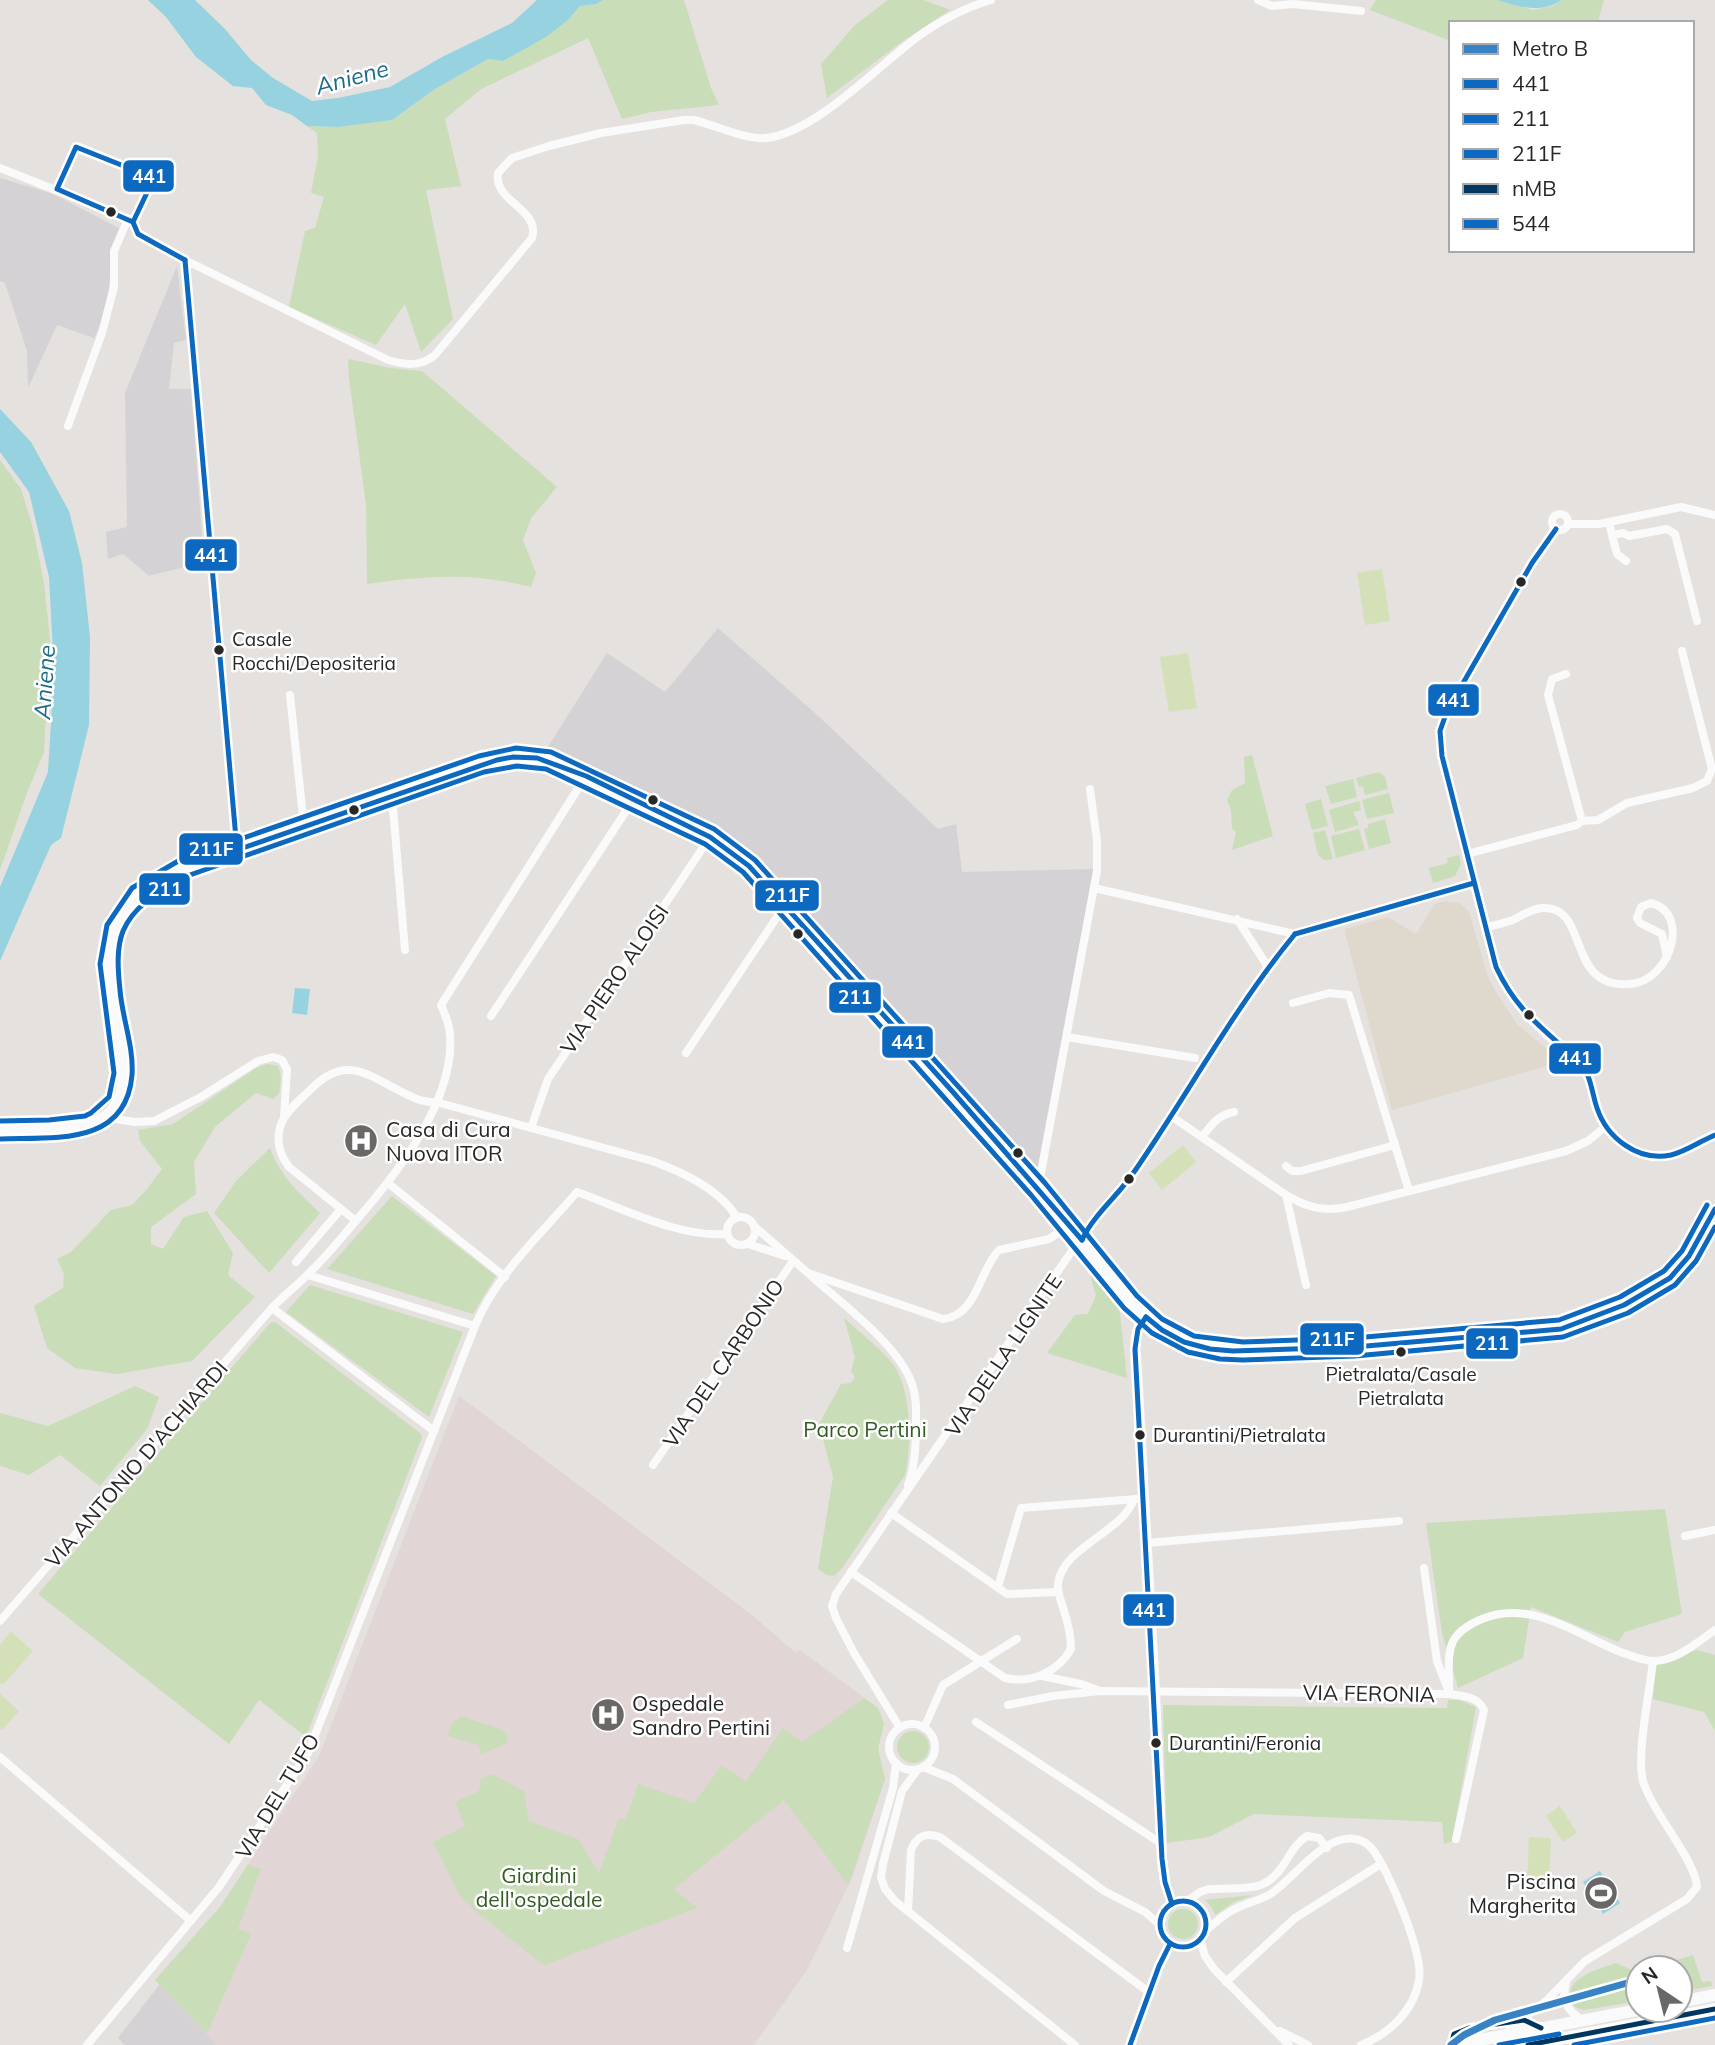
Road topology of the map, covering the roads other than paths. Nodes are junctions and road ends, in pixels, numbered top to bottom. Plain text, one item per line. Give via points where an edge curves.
1 (991, 0) edge
2 (1258, 0) edge
3 (1361, 11) dead end
4 (0, 168) edge
5 (57, 189) junction
6 (130, 221) junction
7 (185, 260) junction
8 (68, 426) dead end
9 (1715, 515) edge
10 (1609, 522) junction
11 (1568, 524) junction
12 (1556, 529) junction
13 (1612, 535) junction
14 (1626, 561) dead end
15 (1697, 621) dead end
16 (1682, 651) dead end
17 (1566, 674) dead end
18 (290, 695) dead end
19 (586, 776) junction
20 (1090, 789) dead end
21 (392, 796) junction
22 (634, 799) junction
23 (1582, 821) junction
24 (304, 826) junction
25 (710, 837) junction
26 (237, 850) junction
27 (1467, 854) junction
28 (1474, 883) junction
29 (1094, 888) junction
30 (785, 905) junction
31 (1237, 919) junction
32 (1487, 927) junction
33 (1294, 934) junction
34 (405, 950) dead end
35 (1667, 957) junction
36 (1268, 967) junction
37 (1293, 1003) dead end
38 (491, 1016) dead end
39 (1066, 1037) junction
40 (686, 1053) dead end
41 (1195, 1058) dead end
42 (436, 1102) junction
43 (1234, 1112) dead end
44 (284, 1116) junction
45 (1171, 1116) junction
46 (103, 1117) junction
47 (1605, 1127) junction
48 (531, 1128) junction
49 (0, 1130) edge
50 (1715, 1135) edge
51 (1202, 1137) junction
52 (1395, 1144) junction
53 (1286, 1166) dead end
54 (389, 1184) junction
55 (1038, 1189) junction
56 (1409, 1191) junction
57 (1286, 1195) junction
58 (341, 1209) junction
59 (1715, 1209) edge
60 (737, 1217) junction
61 (355, 1221) junction
62 (1070, 1225) junction
63 (755, 1227) junction
64 (727, 1234) junction
65 (1082, 1240) junction
66 (748, 1244) junction
67 (790, 1259) junction
68 (296, 1262) dead end
69 (808, 1273) junction
70 (308, 1275) junction
71 (505, 1277) junction
72 (1306, 1285) dead end
73 (272, 1308) junction
74 (1146, 1317) junction
75 (475, 1325) junction
76 (434, 1432) junction
77 (915, 1455) junction
78 (928, 1464) junction
79 (653, 1465) dead end
80 (904, 1493) junction
81 (1139, 1499) junction
82 (891, 1513) junction
83 (1399, 1521) dead end
84 (1715, 1530) edge
85 (1685, 1536) dead end
86 (1147, 1543) junction
87 (1424, 1568) dead end
88 (850, 1572) junction
89 (998, 1587) junction
90 (1058, 1592) junction
91 (0, 1621) edge
92 (1715, 1630) edge
93 (1017, 1639) dead end
94 (981, 1661) junction
95 (1653, 1661) junction
96 (1039, 1676) junction
97 (1101, 1691) junction
98 (1155, 1691) junction
99 (1449, 1693) junction
100 (1008, 1705) dead end
101 (976, 1722) dead end
102 (900, 1728) junction
103 (924, 1728) junction
104 (0, 1757) edge
105 (896, 1763) junction
106 (921, 1768) junction
107 (1457, 1839) dead end
108 (1162, 1844) junction
109 (1327, 1848) junction
110 (1381, 1864) junction
111 (1187, 1901) junction
112 (1172, 1904) junction
113 (908, 1911) junction
114 (191, 1921) junction
115 (1160, 1925) junction
116 (1202, 1936) junction
117 (1170, 1944) junction
118 (847, 1948) dead end
119 (1567, 1981) junction
120 (1226, 1982) junction
121 (1150, 1993) junction
122 (1715, 1995) edge
123 (1694, 1999) edge
124 (1715, 2009) edge
125 (1624, 2013) edge
126 (1524, 2020) junction
127 (1582, 2021) junction
128 (1272, 2027) junction
129 (1541, 2028) junction
130 (1502, 2036) junction
131 (92, 2043) edge
132 (1075, 2045) edge
133 (1130, 2045) edge
134 (1289, 2045) edge
135 (1308, 2045) edge
136 (1361, 2045) edge
137 (1452, 2045) edge
138 (1528, 2045) edge

1 - 7 street via 933,26 816,117 777,136 754,137 684,120 601,133 506,161 498,183 506,197 531,219 532,238 425,362 388,360
2 - 3 street via 1272,6
4 - 5 street
5 - 6 street
5 - 6 street via 76,147 154,178
6 - 7 street via 138,234
6 - 8 street via 114,251 114,287 102,333
7 - 26 street
9 - 10 street via 1681,507
10 - 11 street
10 - 13 street
11 - 12 street via 1563,530
11 - 12 street via 1565,515 1557,514 1552,523
12 - 27 street via 1441,725 1442,757
13 - 14 street via 1617,554
13 - 15 street via 1667,529 1675,534
16 - 23 street via 1712,769 1710,777 1693,788 1627,803 1598,820
17 - 23 street via 1552,679 1548,695
18 - 24 street
19 - 21 street via 548,760 513,757
19 - 22 street
19 - 42 street, VIA ANTONIO D'ACHIARDI via 441,1004 450,1030 450,1049
20 - 29 street via 1097,849
21 - 24 street
21 - 34 street
22 - 25 street
22 - 38 street
23 - 27 street
24 - 26 street
25 - 30 street via 749,866
25 - 48 street, VIA PIERO ALOISI via 548,1079
26 - 46 street via 160,879 136,898 118,921 108,966 123,1082 119,1099
27 - 28 street
28 - 32 street
28 - 33 street
29 - 31 street
29 - 39 street
30 - 40 street
30 - 55 street
31 - 33 street
31 - 36 street
32 - 35 street via 1535,909 1554,909 1570,921 1588,967 1618,984 1651,977
32 - 47 street via 1496,967 1509,996 1582,1065
33 - 36 street, VIA DELLA LIGNITE
35 - 35 street via 1672,935 1669,917 1657,905 1645,904 1638,910 1638,921 1662,934
36 - 45 street, VIA DELLA LIGNITE
37 - 52 street via 1329,993 1349,995
39 - 41 street
39 - 55 street
42 - 44 street via 421,1101 359,1071 342,1070 325,1076
42 - 48 street
42 - 54 street, VIA ANTONIO D'ACHIARDI
43 - 51 street via 1215,1120
44 - 46 street via 287,1069 282,1060 273,1057 258,1061 154,1121
44 - 58 street via 278,1140 286,1163
45 - 51 street
45 - 65 street, VIA DELLA LIGNITE
46 - 49 street via 84,1125
47 - 50 street via 1629,1149 1661,1156 1681,1152
47 - 56 street via 1588,1142 1566,1151
48 - 60 street via 675,1170 709,1189
51 - 57 street
52 - 53 street via 1300,1171
52 - 56 street
54 - 61 street, VIA ANTONIO D'ACHIARDI
54 - 71 street
55 - 62 street
56 - 57 street via 1325,1210
57 - 72 street
58 - 61 street
58 - 68 street
59 - 74 street via 1689,1256 1670,1278 1624,1305 1561,1329 1355,1347 1243,1351 1191,1344
60 - 63 street via 747,1218
60 - 64 street via 729,1223
61 - 70 street, VIA ANTONIO D'ACHIARDI
62 - 65 street
62 - 69 street via 1049,1239 999,1250 975,1295 963,1310 947,1318
63 - 66 street
63 - 67 street
64 - 66 street via 735,1244
64 - 71 street, VIA DEL TUFO via 683,1229 577,1192
65 - 74 street
65 - 78 street, VIA DELLA LIGNITE
66 - 67 street
67 - 69 street
67 - 79 street, VIA DEL CARBONIO
69 - 77 street via 905,1368 916,1402
70 - 73 street, VIA ANTONIO D'ACHIARDI
70 - 75 street
71 - 75 street, VIA DEL TUFO
73 - 76 street
73 - 91 street, VIA ANTONIO D'ACHIARDI
74 - 81 street via 1137,1329 1136,1341
75 - 76 street, VIA DEL TUFO
76 - 114 street, VIA DEL TUFO via 308,1753 232,1870
77 - 78 street via 920,1464
77 - 80 street
78 - 80 street, VIA DELLA LIGNITE
80 - 82 street, VIA DELLA LIGNITE
81 - 86 street
81 - 89 street via 1021,1508
81 - 90 street via 1068,1563
82 - 88 street, VIA DELLA LIGNITE
82 - 89 street
83 - 86 street
84 - 85 street
86 - 98 street
87 - 99 street via 1437,1661
88 - 94 street
88 - 102 street, VIA DELLA LIGNITE via 832,1611
89 - 90 street via 1014,1595
90 - 96 street via 1071,1649 1057,1668
92 - 95 street via 1679,1654
93 - 94 street
94 - 96 street via 1007,1679
94 - 103 street via 943,1685
95 - 99 street, VIA FERONIA via 1602,1645 1545,1618 1502,1614 1472,1623 1454,1636
95 - 119 street via 1642,1775 1697,1888 1688,1899 1588,1958
96 - 97 street
97 - 98 street, VIA FERONIA
97 - 100 street
98 - 99 street, VIA FERONIA
98 - 108 street
99 - 107 street via 1469,1697 1484,1710
101 - 108 street
102 - 103 street
102 - 105 street via 890,1747
103 - 106 street via 935,1748 932,1759
104 - 114 street
105 - 106 street via 907,1770
105 - 118 street via 893,1788
106 - 113 street via 902,1791 881,1878 885,1889
106 - 115 street via 953,1779 1104,1891
108 - 112 street
109 - 110 street via 1341,1840 1359,1840 1372,1849
109 - 111 street via 1319,1838 1307,1836 1263,1884 1209,1889
109 - 116 street via 1304,1862 1274,1892 1234,1909
110 - 120 street via 1295,1918
110 - 136 street via 1406,1921 1420,1976 1413,2000 1400,2019
111 - 112 street
111 - 116 street via 1203,1912
112 - 115 street
113 - 121 street via 911,1850 923,1836 940,1837
113 - 132 street
114 - 131 street, VIA DEL TUFO
115 - 117 street
116 - 117 street via 1185,1947
116 - 120 street via 1209,1963
117 - 121 street
119 - 126 street
119 - 127 street via 1565,2003
120 - 128 street
121 - 133 street
122 - 123 main road
124 - 138 main road
125 - 127 main road
126 - 129 street
126 - 130 street
126 - 137 street via 1461,2030 1452,2036
127 - 129 main road
128 - 134 street
128 - 135 street
129 - 130 main road
130 - 137 main road

